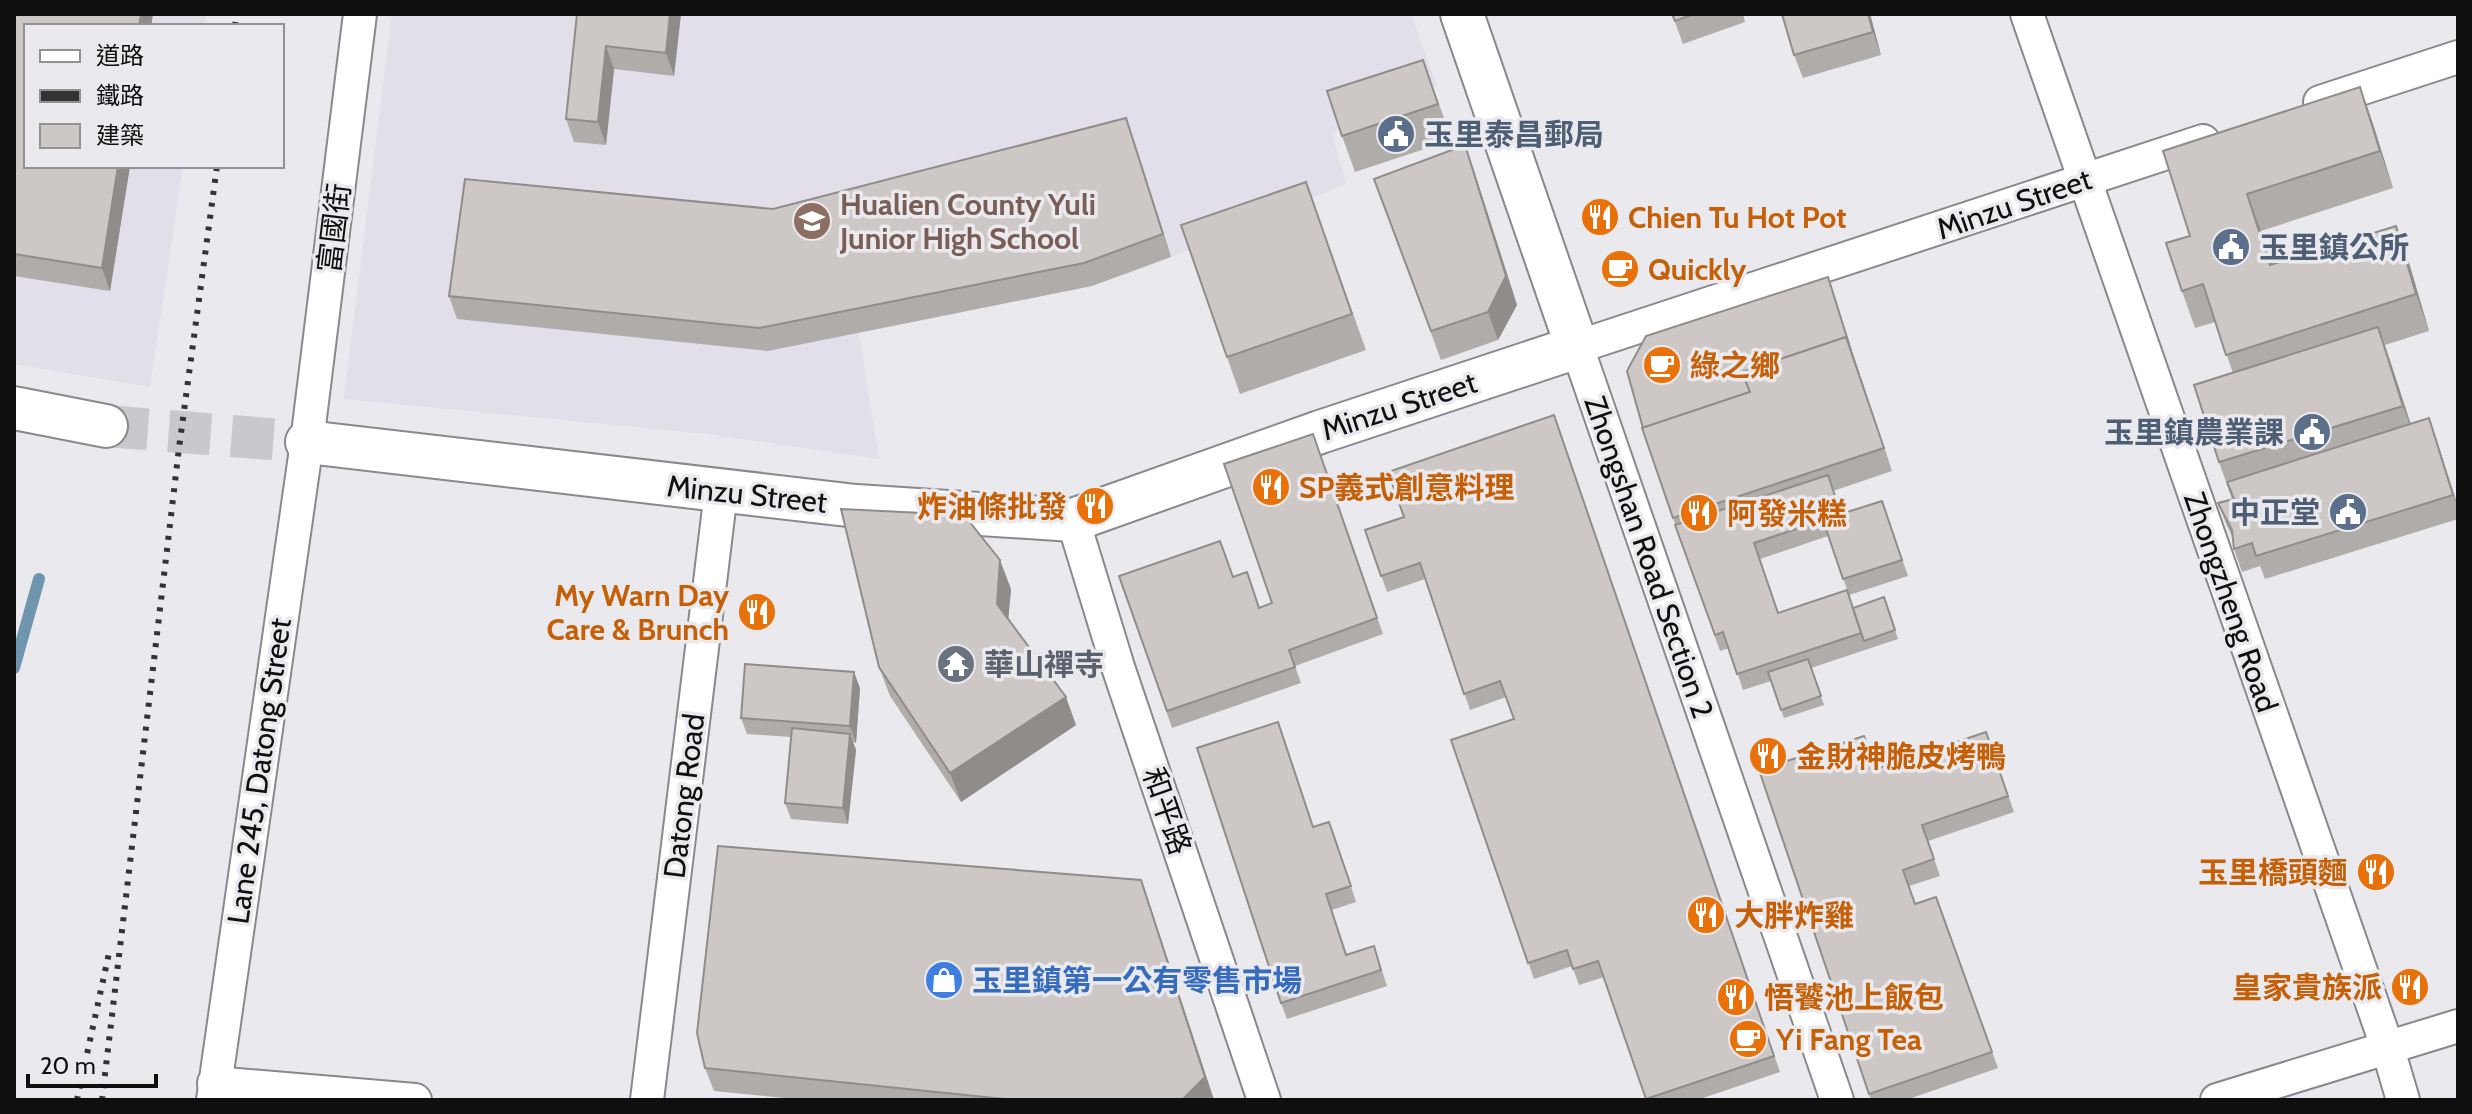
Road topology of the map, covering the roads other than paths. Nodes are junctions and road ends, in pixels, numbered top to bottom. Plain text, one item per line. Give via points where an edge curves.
1 (360, 14) edge
2 (1462, 14) edge
3 (2027, 14) edge
4 (2458, 57) edge
5 (2293, 111) edge
6 (2233, 131) edge
7 (2083, 180) junction
8 (1577, 347) junction
9 (14, 408) edge
10 (106, 426) tunnel mouth
11 (307, 442) junction
12 (721, 492) junction
13 (1073, 520) junction
14 (2458, 1026) edge
15 (2388, 1049) junction
16 (213, 1092) edge
17 (415, 1100) edge
18 (647, 1100) edge
19 (1264, 1100) edge
20 (1837, 1100) edge
21 (2217, 1100) edge
22 (2403, 1100) edge

1 - 11 street, 富國街
2 - 8 street, Zhongshan Road Section 2
3 - 7 street, Zhongzheng Road
4 - 5 street
6 - 7 street, Minzu Street
7 - 8 street, Minzu Street
7 - 15 street, Zhongzheng Road
8 - 13 street, Minzu Street
8 - 20 street, Zhongshan Road Section 2
9 - 10 street
11 - 12 street, Minzu Street
11 - 16 street, Lane 245, Datong Street
12 - 13 street, Minzu Street
12 - 18 street, Datong Road
13 - 19 street, 和平路
14 - 15 street
15 - 21 street
15 - 22 street, Zhongzheng Road
16 - 17 street

